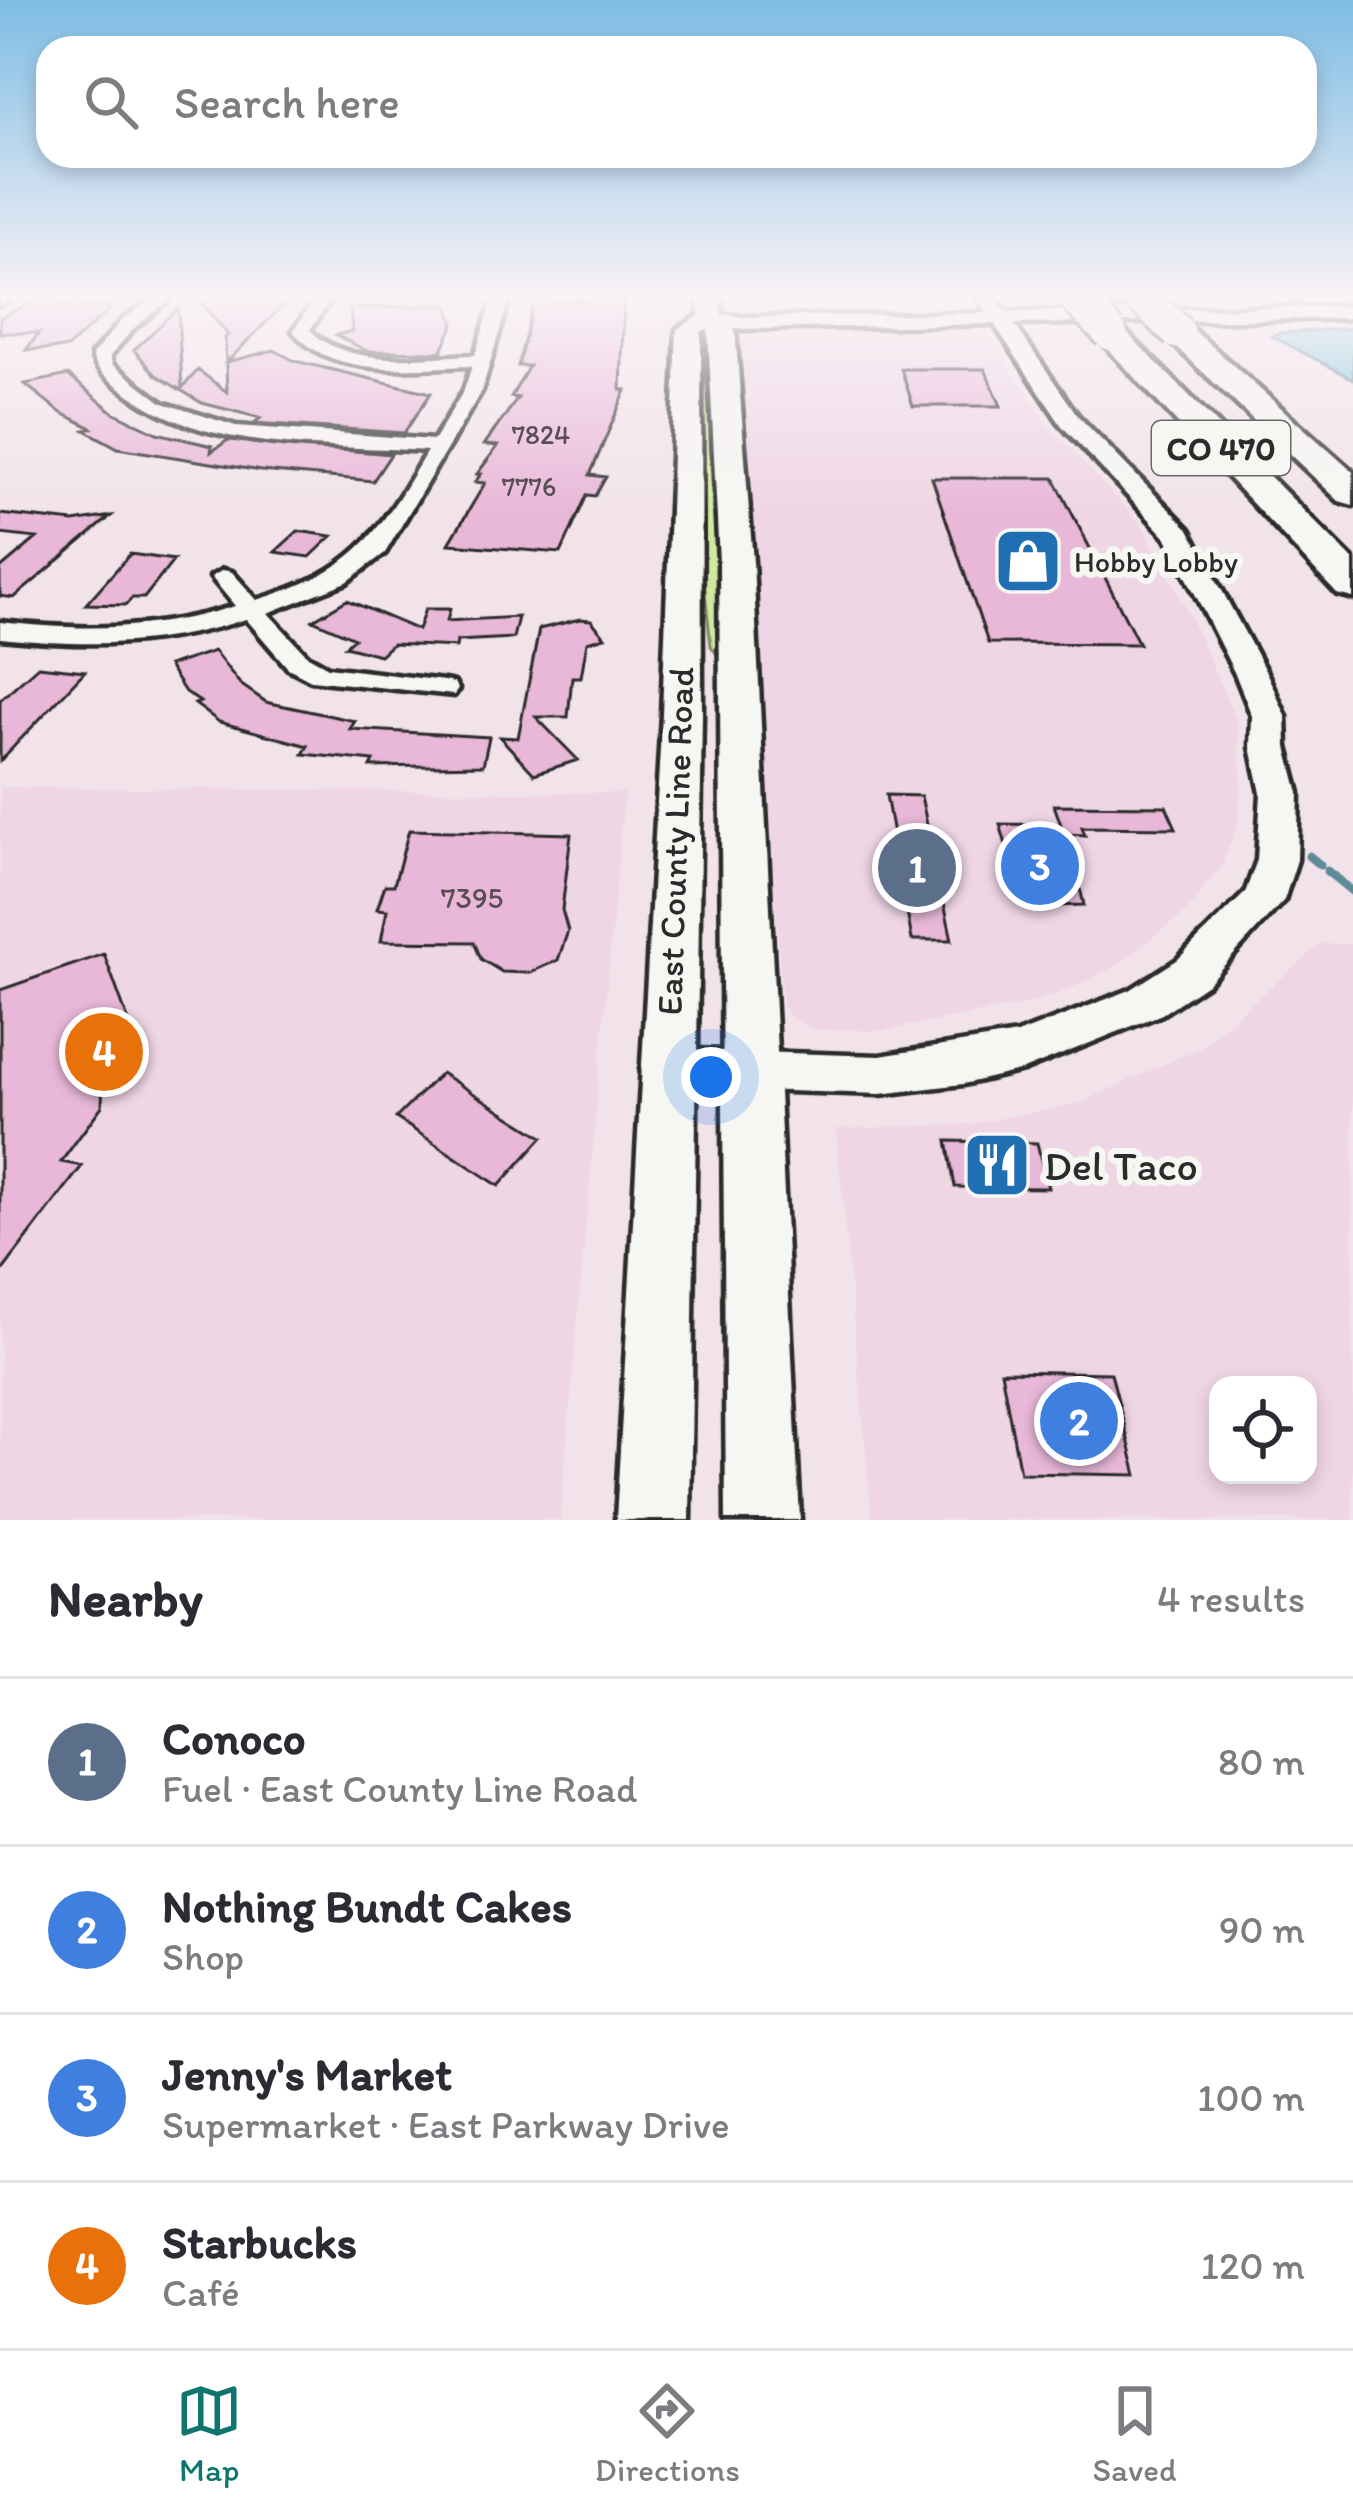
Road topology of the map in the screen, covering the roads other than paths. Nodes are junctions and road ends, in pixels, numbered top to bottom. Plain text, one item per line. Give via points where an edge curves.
1 (110, 370) edge
2 (480, 370) edge
3 (688, 370) edge
4 (725, 370) edge
5 (1022, 370) edge
6 (1145, 370) edge
7 (1220, 370) edge
8 (438, 446) junction
9 (1346, 485) edge
10 (224, 577) dead end
11 (1346, 580) edge
12 (250, 611) junction
13 (2, 632) edge
14 (443, 689) dead end
15 (665, 1068) junction
16 (748, 1072) junction
17 (652, 1520) edge
18 (763, 1520) edge

1 - 8 street via 156,407 233,432
2 - 8 street
3 - 15 main road, East County Line Road
4 - 16 main road, East County Line Road
5 - 16 street via 1044,408 1153,529 1269,748 1281,832 1263,900 1192,972 1049,1043 963,1065 854,1076
6 - 11 highway, CO 470, bridge
7 - 9 highway, CO 470, bridge
8 - 12 street via 377,548 306,593
10 - 12 street
12 - 13 street via 140,636
12 - 14 street via 298,662 321,674
15 - 16 street
15 - 17 main road, East County Line Road
16 - 18 main road, East County Line Road

